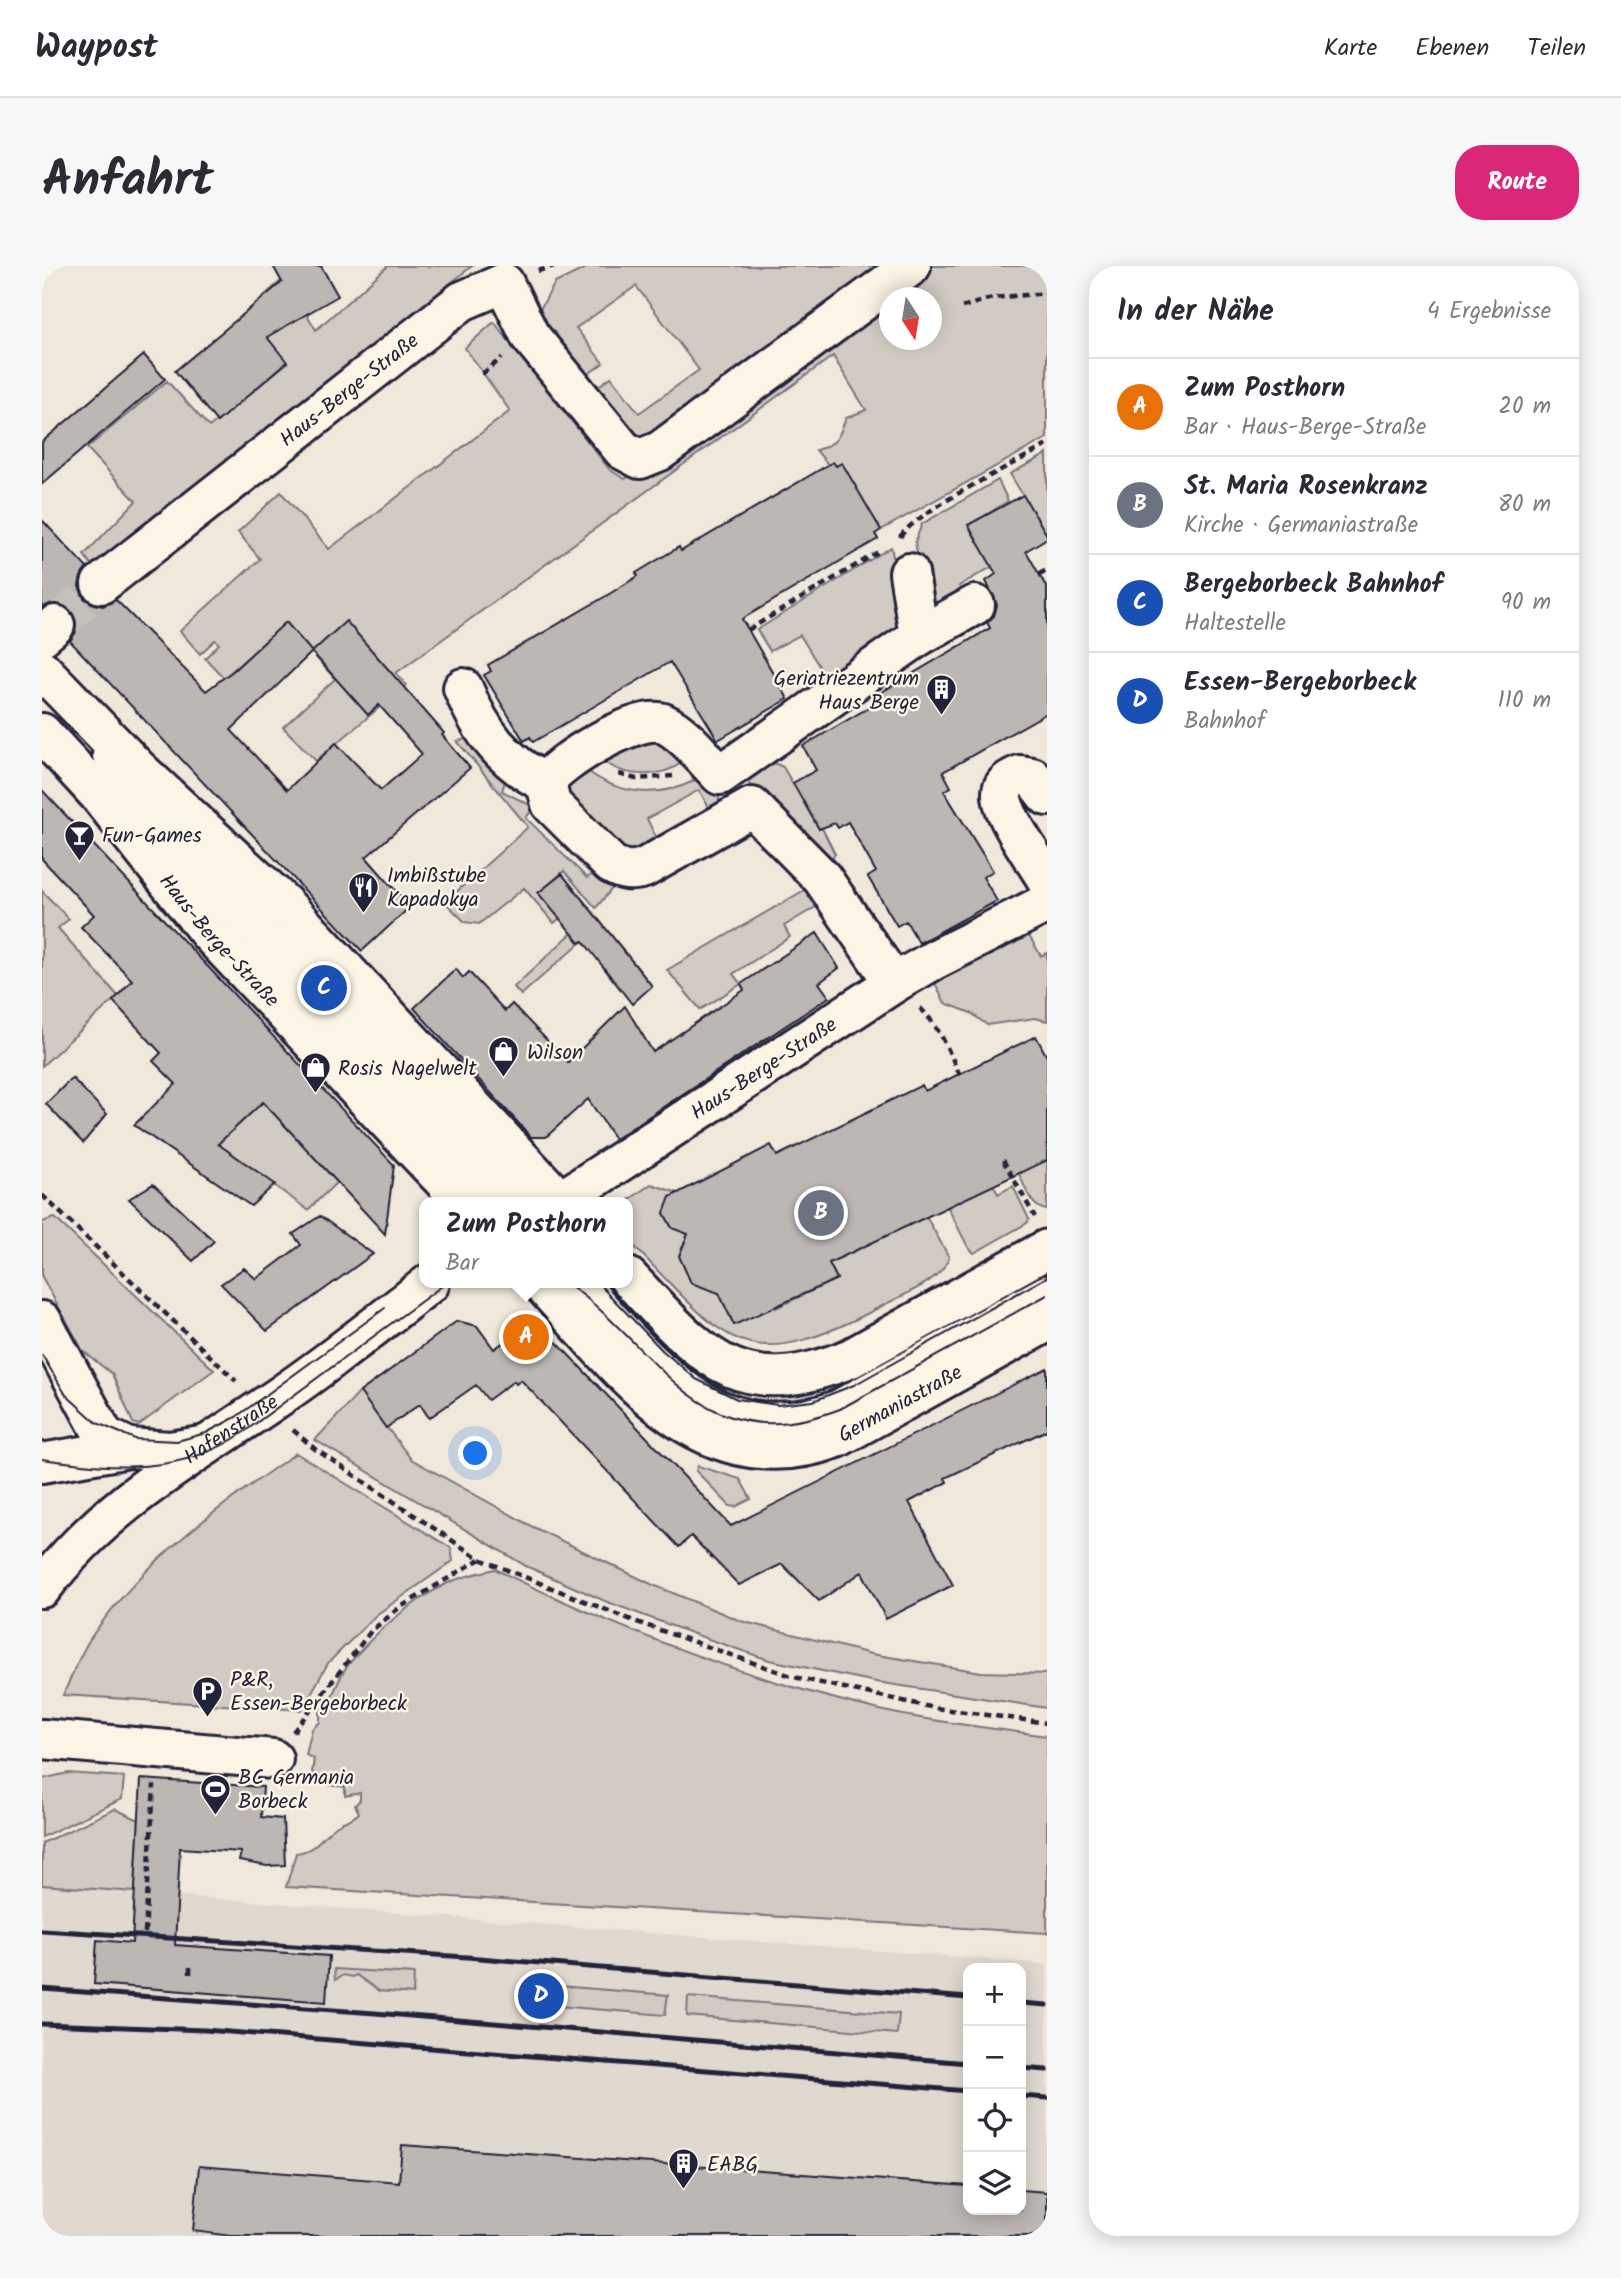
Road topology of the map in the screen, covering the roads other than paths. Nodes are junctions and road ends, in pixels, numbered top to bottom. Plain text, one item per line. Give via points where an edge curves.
1 (911, 266) edge
2 (899, 559) road end
3 (101, 584) tunnel mouth
4 (975, 605) dead end
5 (919, 636) junction
6 (42, 670) edge
7 (463, 688) dead end
8 (83, 713) junction
9 (46, 737) edge
10 (712, 767) junction
11 (546, 783) junction
12 (1047, 796) edge
13 (752, 807) junction
14 (157, 823) junction
15 (1047, 880) edge
16 (1047, 903) edge
17 (894, 984) junction
18 (420, 1104) junction
19 (464, 1193) edge
20 (512, 1197) edge
21 (555, 1197) edge
22 (568, 1197) edge
23 (1044, 1238) edge
24 (1047, 1277) edge
25 (633, 1282) edge
26 (422, 1288) edge
27 (546, 1288) edge
28 (582, 1288) edge
29 (603, 1288) edge
30 (1047, 1295) edge
31 (42, 1321) edge
32 (1047, 1322) edge
33 (743, 1434) junction
34 (207, 1445) junction
35 (129, 1448) junction
36 (42, 1462) edge
37 (42, 1588) edge
38 (42, 1739) edge
39 (273, 1759) road end

1 - 3 main road, Haus-Berge-Straße via 660,451 640,459 623,450 530,336 504,283 461,300 289,456
2 - 5 main road
4 - 5 main road
5 - 10 main road
6 - 8 main road, Haus-Berge-Straße
7 - 11 main road via 496,748 517,767
8 - 14 main road
8 - 21 main road, Haus-Berge-Straße via 284,904
9 - 14 main road
9 - 19 main road, Haus-Berge-Straße via 99,795 194,916
10 - 11 main road via 674,730 654,720 634,725 557,768
10 - 13 main road
11 - 13 main road via 551,804 565,819 611,864 630,871 644,868
12 - 15 main road via 1031,777 1020,775 1005,784 1002,792 1007,812
13 - 17 main road via 816,871
14 - 18 main road
16 - 17 main road, Haus-Berge-Straße
17 - 22 main road, Haus-Berge-Straße
18 - 19 main road via 451,1156
18 - 20 main road
23 - 25 main road via 851,1358 808,1374 760,1377 731,1368 699,1349
24 - 29 main road via 855,1385 813,1401 778,1405 732,1397 696,1379
26 - 34 main road, Hafenstraße via 253,1396
27 - 33 main road via 662,1408 699,1433
28 - 33 main road via 683,1392 715,1410
30 - 33 main road via 840,1409
31 - 35 main road via 104,1436
32 - 33 main road, Germaniastraße via 837,1438 790,1451
34 - 35 main road via 170,1451
34 - 37 main road, Hafenstraße via 110,1514 78,1543
35 - 36 main road
38 - 39 main road

